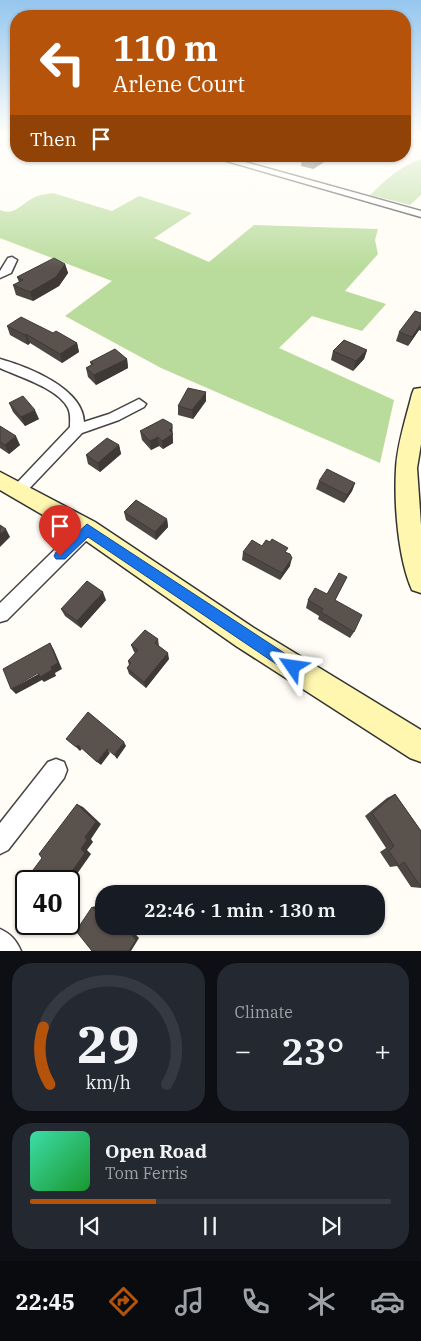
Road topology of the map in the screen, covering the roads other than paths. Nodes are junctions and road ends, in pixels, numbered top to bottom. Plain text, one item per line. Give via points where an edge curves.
1 (297, 179) edge
2 (421, 214) edge
3 (12, 260) dead end
4 (0, 275) edge
5 (0, 363) edge
6 (421, 394) edge
7 (139, 404) dead end
8 (77, 429) junction
9 (9, 485) edge
10 (87, 529) junction
11 (421, 582) edge
12 (1, 614) edge
13 (421, 747) edge
14 (56, 770) dead end
15 (0, 842) edge
16 (0, 942) edge
17 (8, 951) edge

1 - 2 street
3 - 4 street via 7,271
5 - 8 street via 61,392 75,408
6 - 11 street via 406,468 410,531
7 - 8 street via 114,417
8 - 9 street
9 - 10 street
10 - 12 street
10 - 13 street via 245,637
14 - 15 street
16 - 17 street

